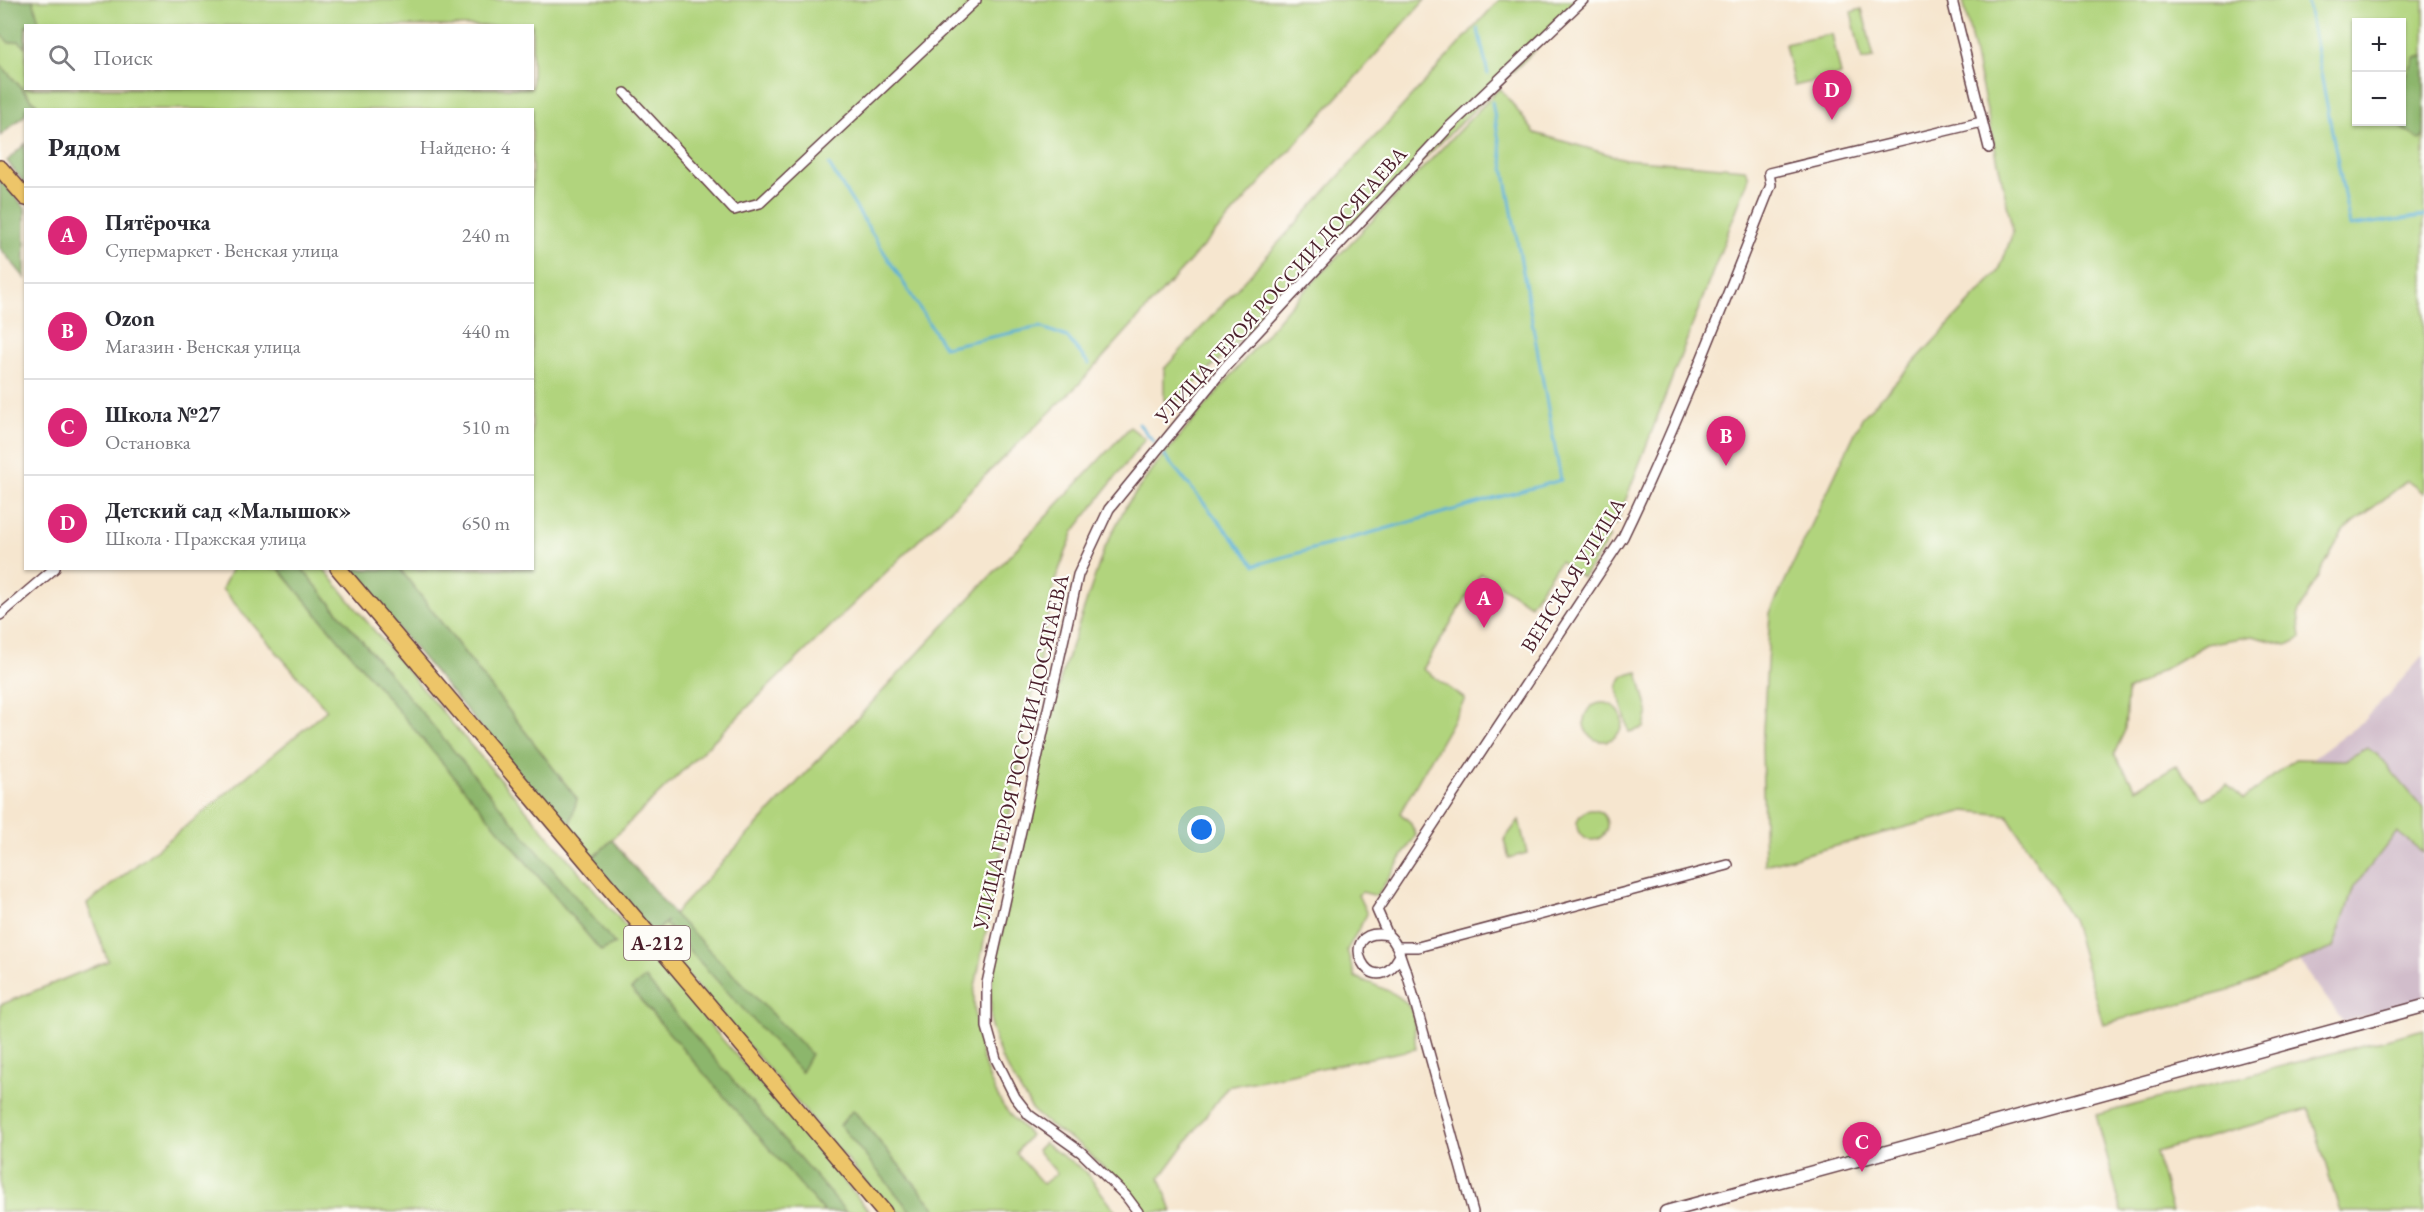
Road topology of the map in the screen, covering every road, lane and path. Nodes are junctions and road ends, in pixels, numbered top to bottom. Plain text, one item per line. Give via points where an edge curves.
1 (976, 0) edge
2 (1583, 0) edge
3 (1952, 0) edge
4 (625, 93) dead end
5 (1982, 122) junction
6 (1989, 148) dead end
7 (0, 168) edge
8 (24, 196) edge
9 (53, 570) edge
10 (340, 570) edge
11 (0, 615) edge
12 (1728, 865) dead end
13 (1388, 935) junction
14 (1399, 952) junction
15 (2424, 1006) edge
16 (884, 1212) edge
17 (1138, 1212) edge
18 (1473, 1212) edge
19 (1666, 1212) edge

1 - 4 street via 760,203 734,210
2 - 17 street, УЛИЦА ГЕРОЯ РОССИИ ДОСЯГАЕВА via 1448,128 1227,366 1109,509 1078,575 987,983 987,1027 996,1059 1015,1097 1029,1114 1081,1152
3 - 5 street
5 - 6 street
5 - 13 street, ВЕНСКАЯ УЛИЦА via 1769,173 1771,185 1720,313 1623,537 1377,910
7 - 8 highway
9 - 11 street
10 - 16 highway, А-212
12 - 14 street
13 - 14 street
13 - 14 street via 1376,933 1364,939 1358,950 1360,962 1369,972 1381,974 1393,969
14 - 18 street
15 - 19 street

